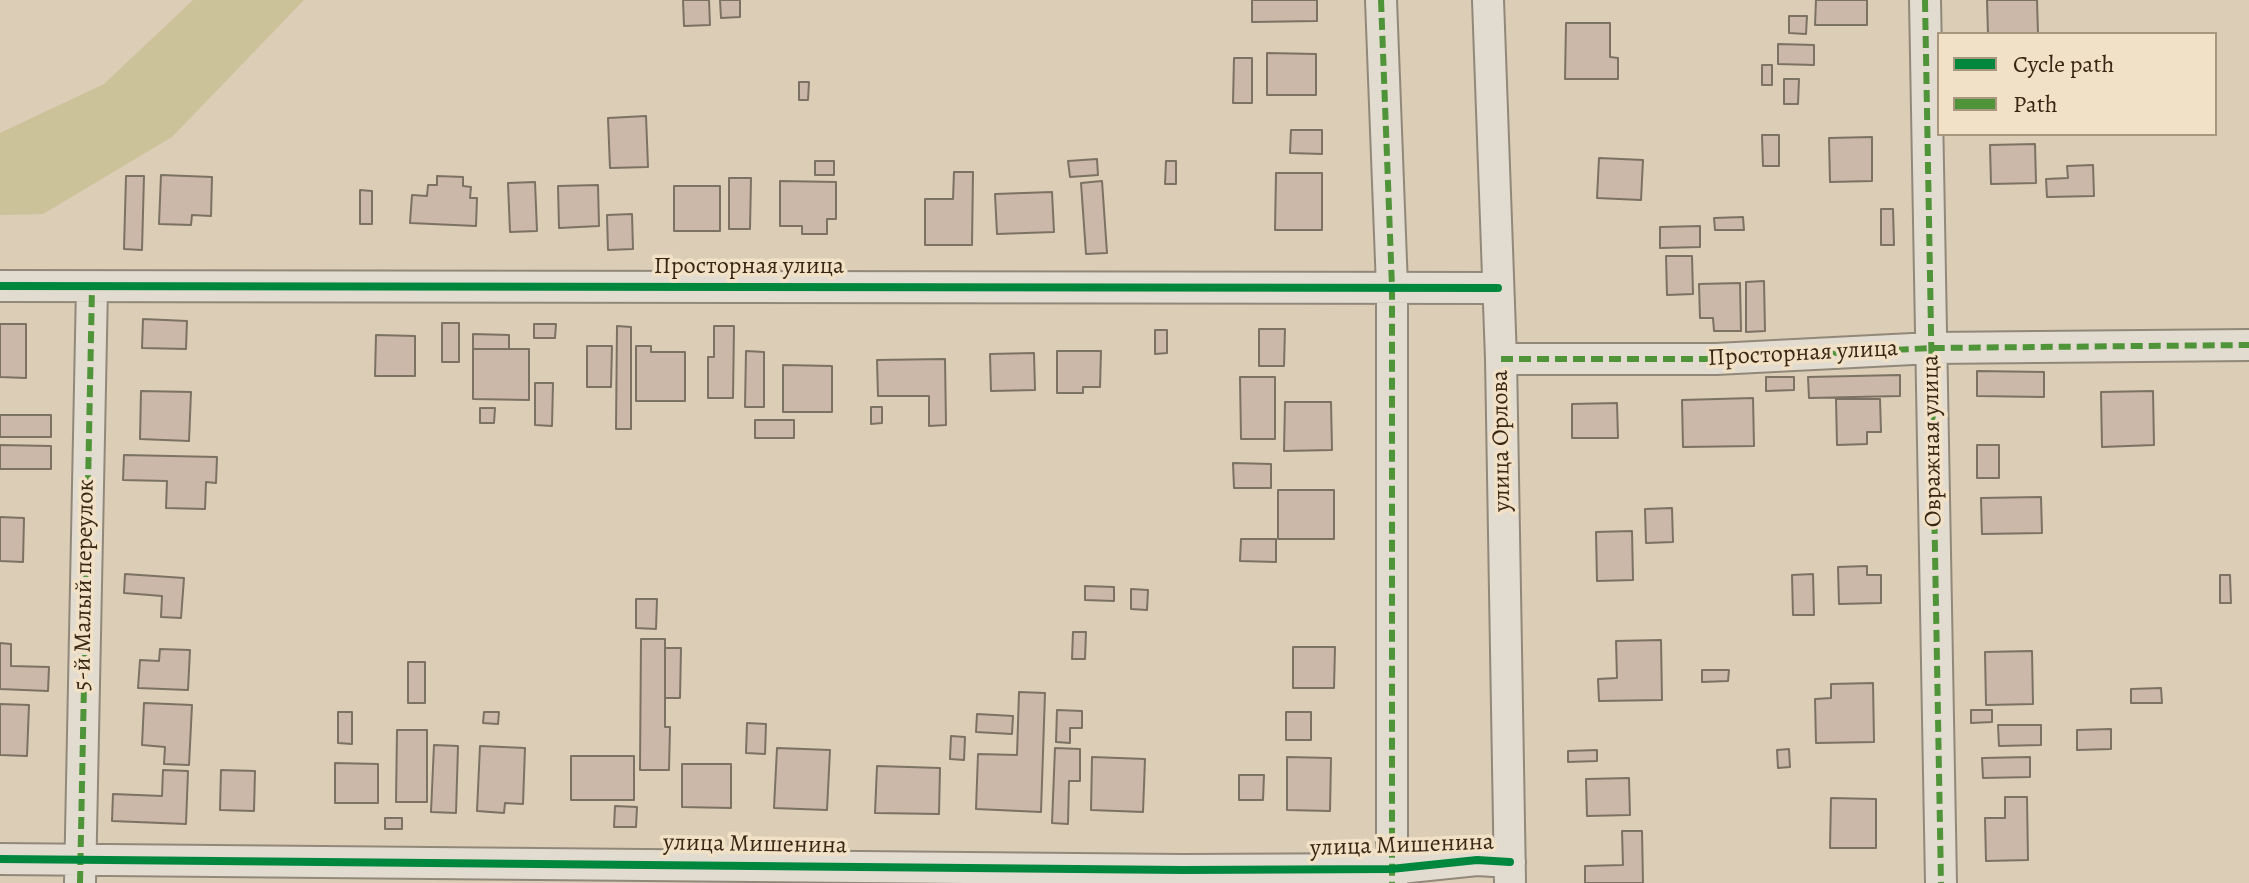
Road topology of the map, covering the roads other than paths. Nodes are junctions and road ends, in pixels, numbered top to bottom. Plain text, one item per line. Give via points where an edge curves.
1 (1381, 0) edge
2 (1488, 0) edge
3 (1925, 0) edge
4 (0, 286) edge
5 (92, 287) junction
6 (1392, 287) junction
7 (1498, 288) junction
8 (2249, 345) edge
9 (1932, 348) junction
10 (1501, 359) junction
11 (0, 859) edge
12 (80, 871) edge
13 (1510, 873) edge
14 (1391, 876) edge
15 (1941, 883) edge

1 - 6 street
2 - 7 street, улица Орлова
3 - 9 street, Овражная улица
4 - 5 street, Просторная улица
5 - 6 street, Просторная улица
5 - 12 street, 5-й Малый переулок
6 - 7 street, Просторная улица
6 - 14 street
7 - 10 street, улица Орлова
8 - 9 street, Просторная улица
9 - 10 street, Просторная улица via 1716,359
9 - 15 street, Овражная улица
10 - 13 street, улица Орлова
11 - 12 street, улица Мишенина
12 - 14 street, улица Мишенина via 1183,870
13 - 14 street, улица Мишенина via 1477,860

